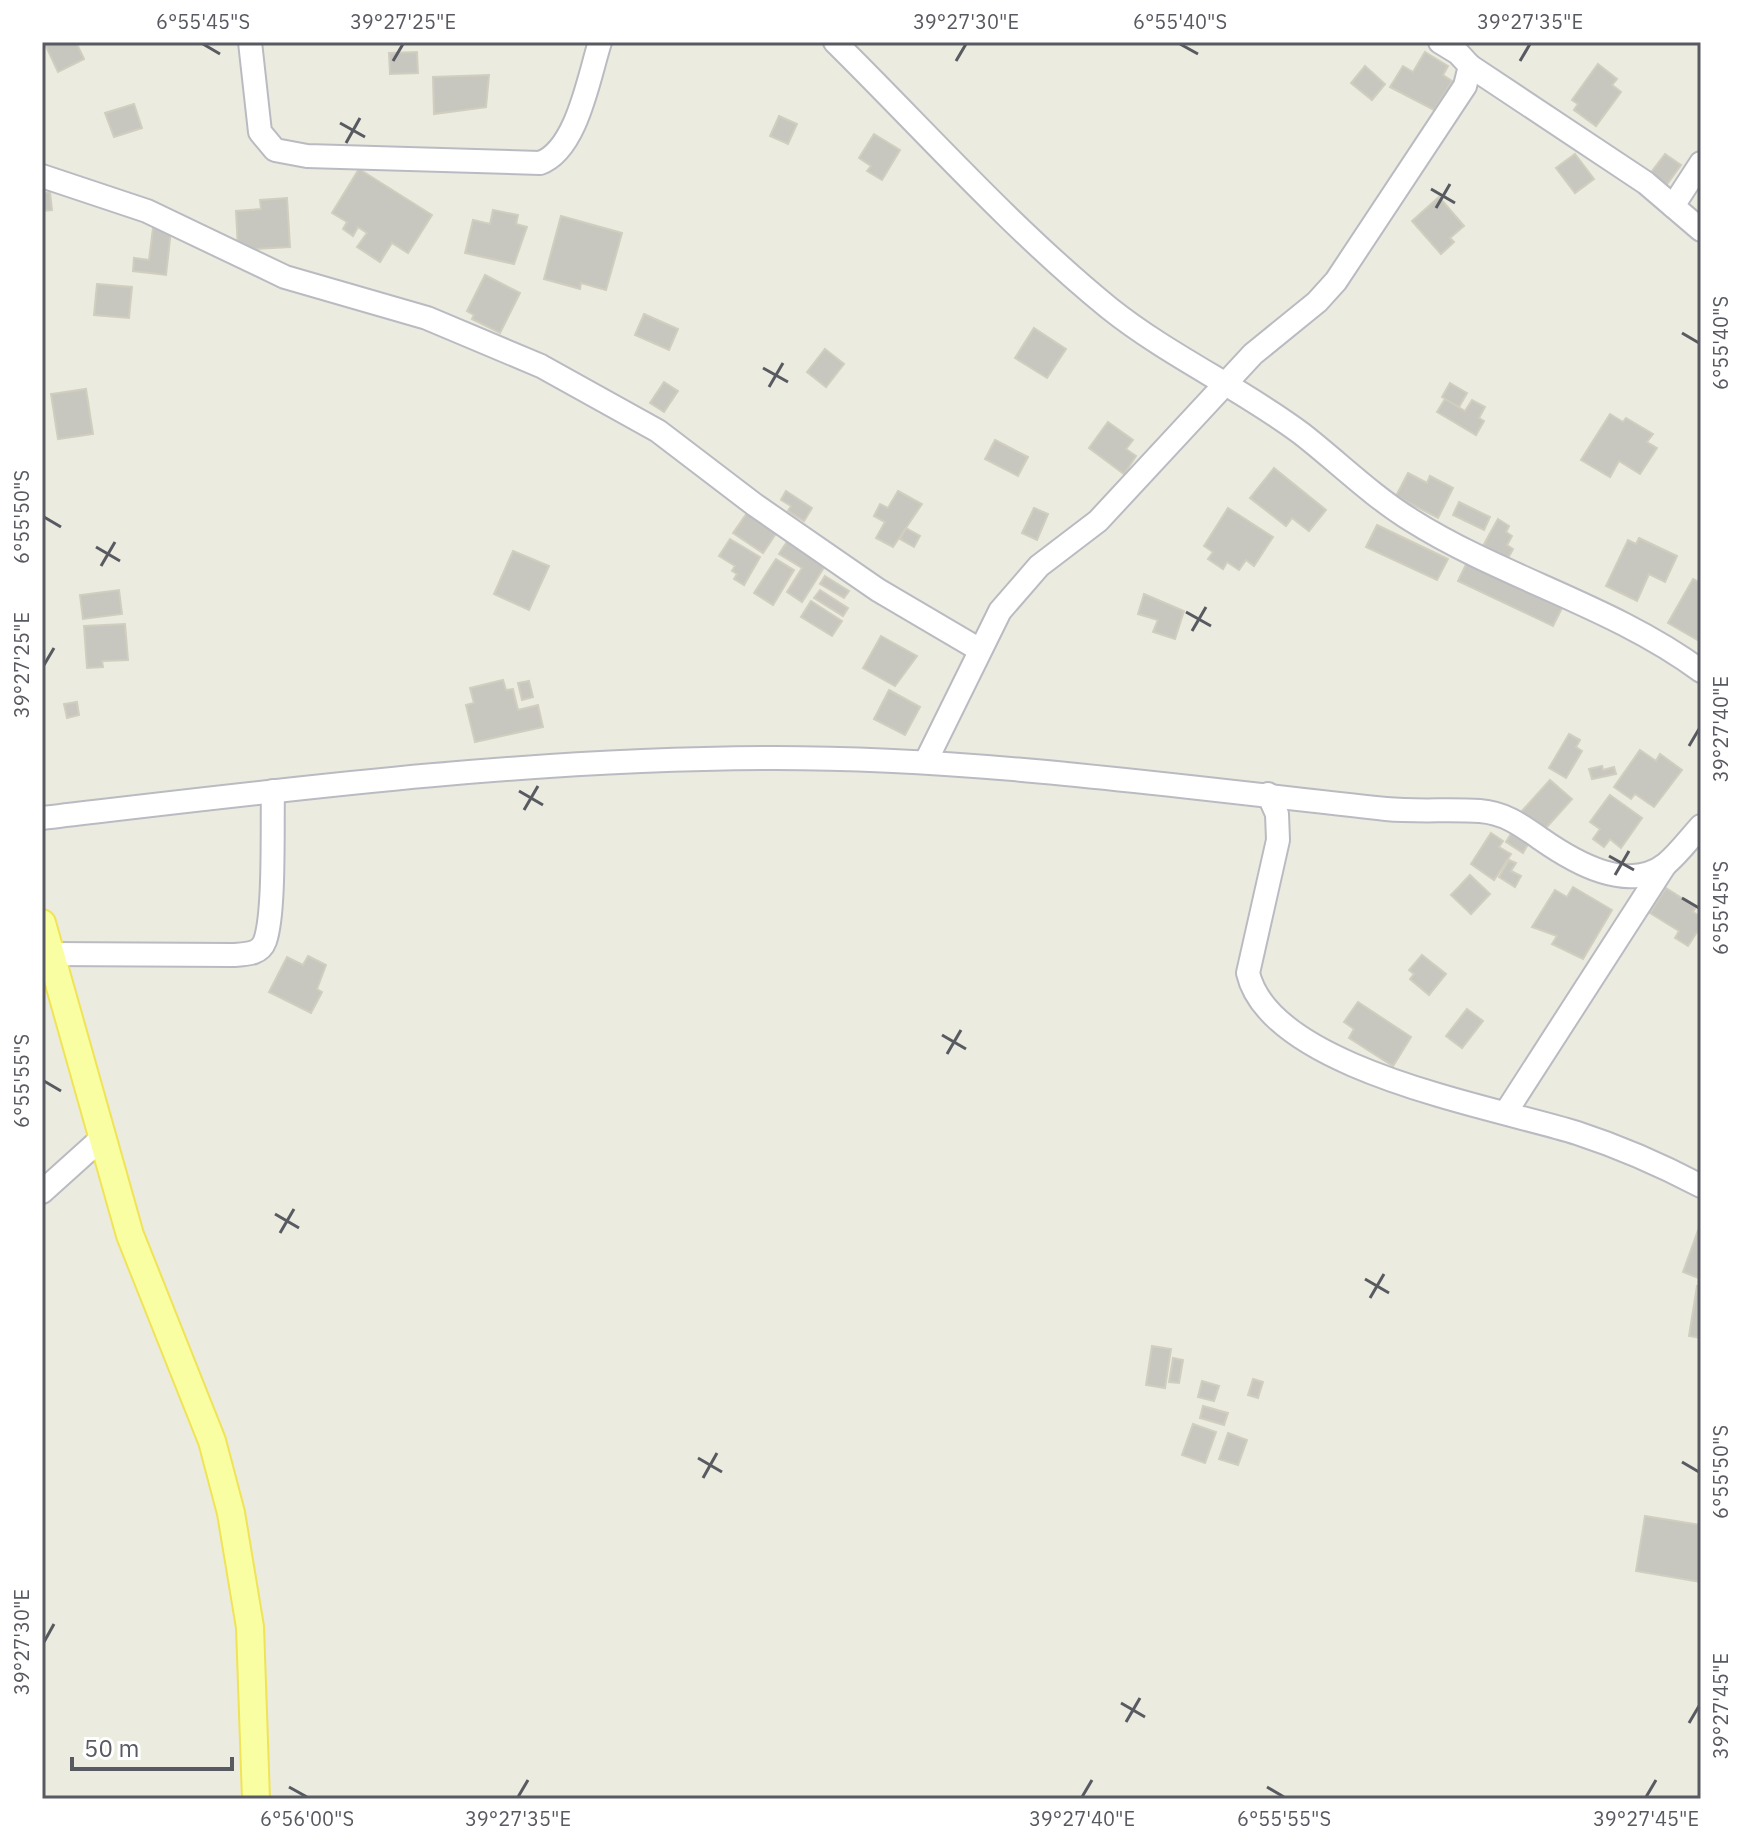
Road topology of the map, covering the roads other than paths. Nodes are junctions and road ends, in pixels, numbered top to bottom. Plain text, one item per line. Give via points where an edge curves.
1 (250, 42) edge
2 (600, 42) edge
3 (835, 42) edge
4 (1440, 42) edge
5 (1470, 66) junction
6 (1701, 163) edge
7 (42, 176) edge
8 (1673, 206) junction
9 (1701, 230) edge
10 (1224, 384) junction
11 (980, 650) junction
12 (1701, 671) edge
13 (926, 761) junction
14 (273, 791) junction
15 (1268, 794) junction
16 (42, 818) edge
17 (1701, 826) edge
18 (1665, 865) junction
19 (42, 923) edge
20 (50, 954) junction
21 (1506, 1112) junction
22 (102, 1138) junction
23 (1701, 1186) edge
24 (42, 1192) edge
25 (256, 1799) edge

1 - 2 street via 260,132 275,150 307,156 540,163 552,159 572,131
3 - 10 street via 1055,260 1111,309
4 - 5 street
5 - 8 street
5 - 10 street via 1465,86 1336,281
6 - 8 street
7 - 11 street via 147,211 285,277 427,318 541,366 658,431 866,582
8 - 9 street
10 - 11 street via 1098,521 1022,584 1000,611
10 - 12 street via 1301,433 1382,502 1429,531 1672,649
11 - 13 street
13 - 14 street via 765,758 592,764
13 - 15 street
14 - 16 street
14 - 20 street via 269,912 259,950 233,955
15 - 18 street via 1387,809 1500,814 1603,872 1624,876
15 - 21 street via 1277,814 1278,840 1248,973 1263,1007 1285,1029 1352,1064
17 - 18 street
18 - 21 street
19 - 20 main road
20 - 22 main road
21 - 23 street via 1603,1142
22 - 24 street
22 - 25 main road via 130,1235 212,1441 231,1513 250,1627

